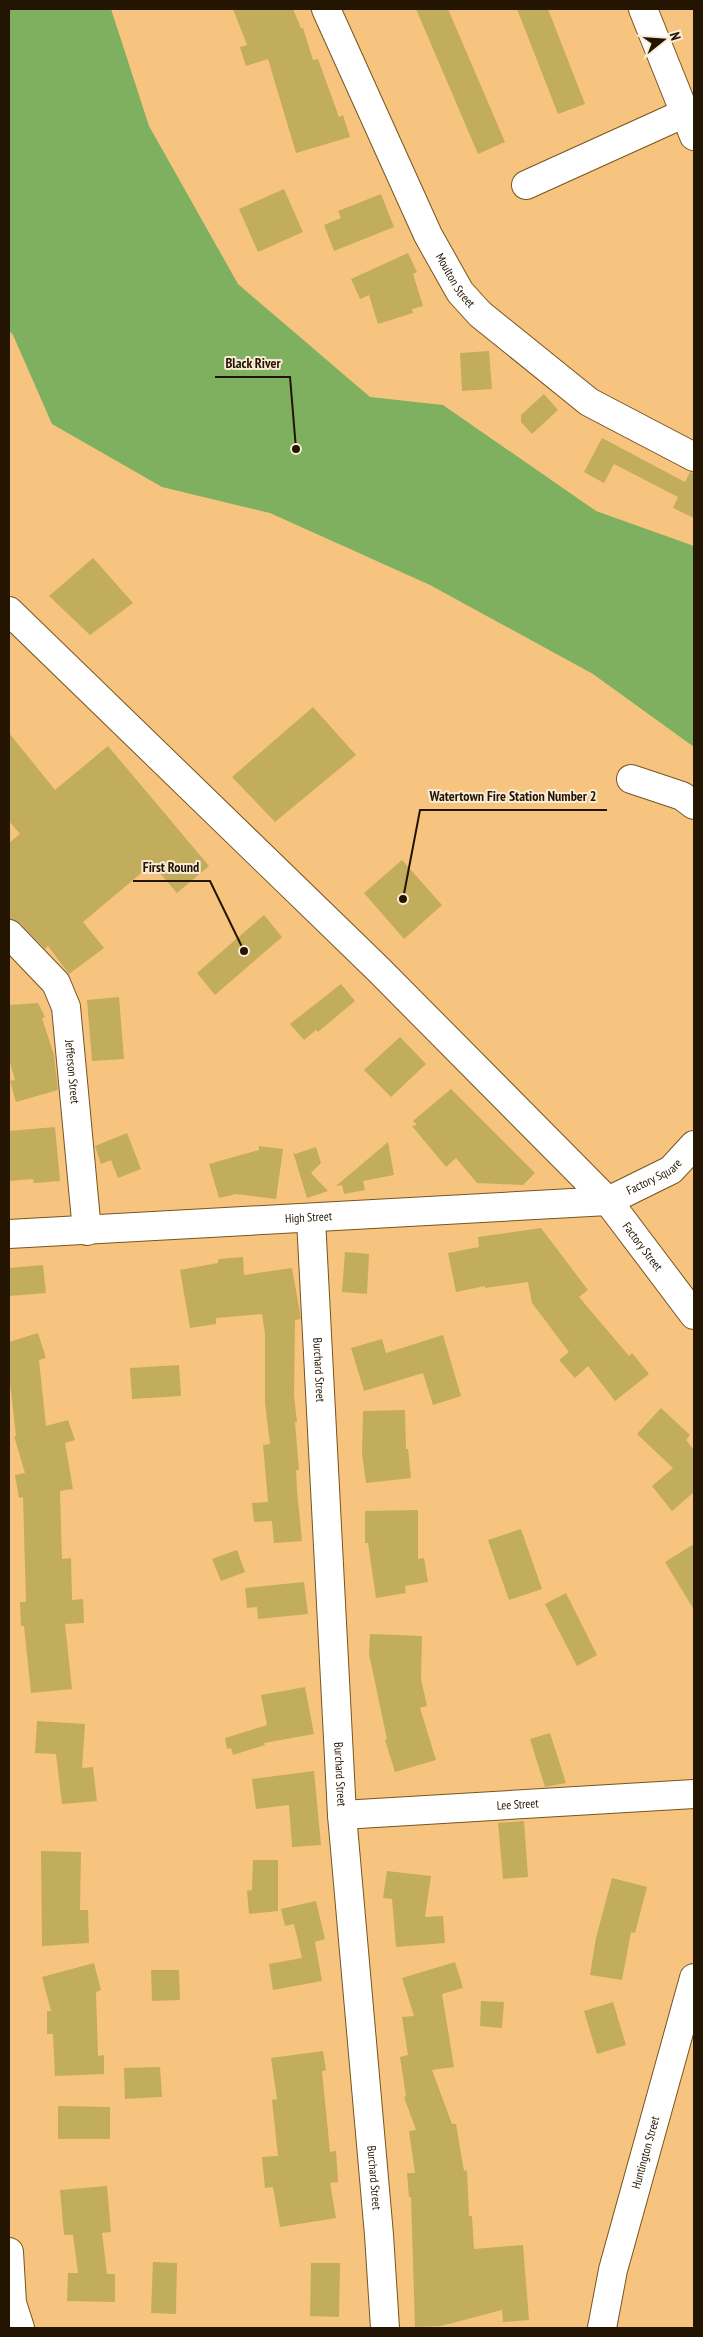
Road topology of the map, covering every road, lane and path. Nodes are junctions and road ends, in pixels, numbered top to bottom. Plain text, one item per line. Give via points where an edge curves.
1 (326, 9) edge
2 (643, 9) edge
3 (690, 124) edge
4 (526, 185) dead end
5 (694, 458) edge
6 (9, 612) edge
7 (631, 779) dead end
8 (694, 805) edge
9 (9, 934) edge
10 (694, 1145) edge
11 (682, 1170) edge
12 (608, 1201) junction
13 (312, 1219) junction
14 (87, 1231) junction
15 (9, 1234) edge
16 (676, 1292) junction
17 (694, 1315) edge
18 (694, 1328) edge
19 (694, 1794) edge
20 (342, 1815) junction
21 (694, 1978) edge
22 (9, 2252) edge
23 (20, 2328) edge
24 (384, 2328) edge
25 (602, 2328) edge

1 - 5 street, Moulton Street via 428,236 460,292 480,314 589,402
2 - 3 street
3 - 4 street
6 - 12 street, Factory Street via 378,969
7 - 8 street via 682,796
9 - 14 street, Jefferson Street via 56,983 66,1007
10 - 11 street, Factory Square
11 - 12 street, Factory Square
12 - 13 street, High Street
12 - 16 street, Factory Street
13 - 14 street, High Street
13 - 20 street, Burchard Street
14 - 15 street, High Street
16 - 17 street, Factory Street
16 - 18 street, Factory Street
19 - 20 street, Lee Street
20 - 24 street, Burchard Street via 379,2235
21 - 25 street, Huntington Street via 613,2270
22 - 23 street via 12,2303

